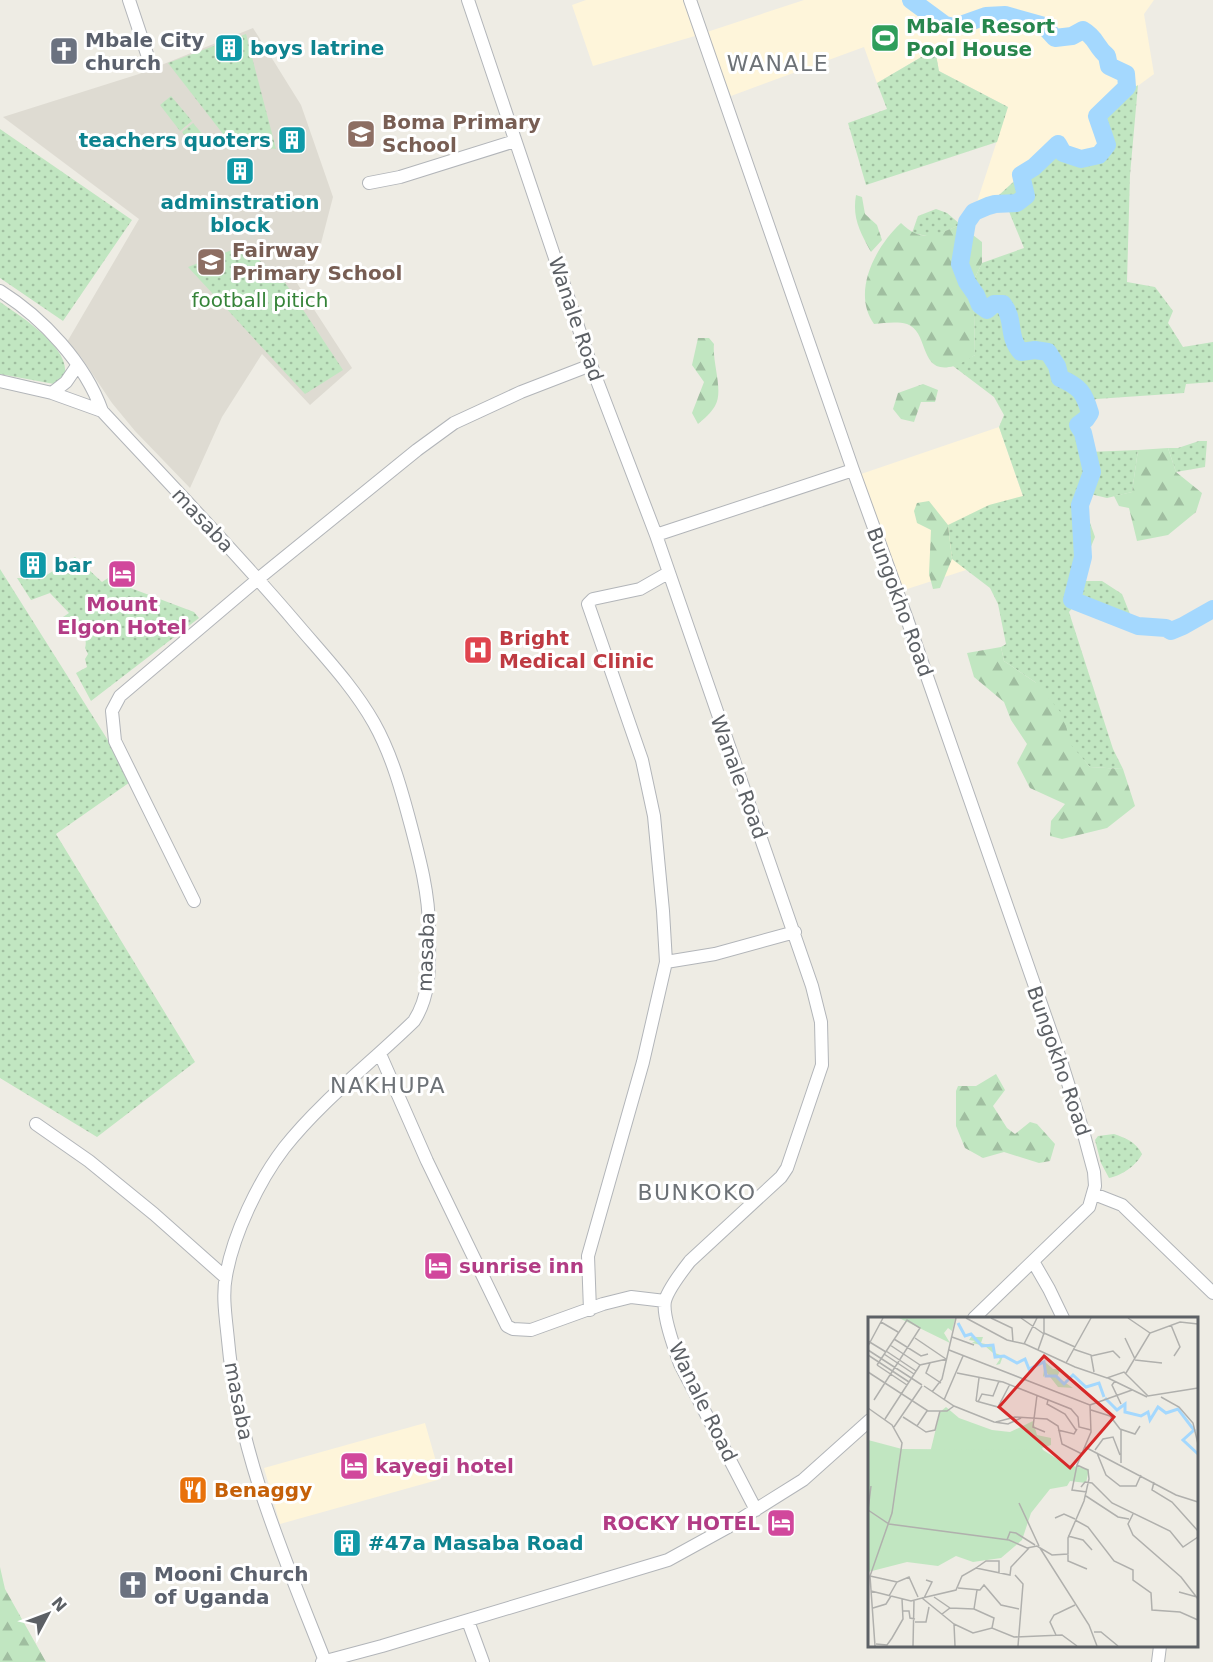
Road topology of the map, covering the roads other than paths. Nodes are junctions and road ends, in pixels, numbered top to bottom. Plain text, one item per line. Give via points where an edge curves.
1 (129, 0) edge
2 (468, 0) edge
3 (690, 0) edge
4 (147, 54) dead end
5 (515, 141) junction
6 (369, 183) dead end
7 (0, 291) edge
8 (591, 365) junction
9 (77, 366) junction
10 (0, 381) edge
11 (52, 393) junction
12 (102, 411) junction
13 (853, 470) junction
14 (656, 535) junction
15 (668, 573) junction
16 (258, 579) junction
17 (194, 901) dead end
18 (795, 932) junction
19 (666, 962) junction
20 (380, 1054) junction
21 (36, 1124) dead end
22 (1094, 1194) junction
23 (1034, 1263) junction
24 (225, 1277) junction
25 (1213, 1293) edge
26 (665, 1301) junction
27 (590, 1310) junction
28 (975, 1317) edge
29 (1063, 1317) edge
30 (868, 1422) edge
31 (756, 1510) junction
32 (468, 1621) junction
33 (1160, 1647) edge
34 (323, 1661) edge
35 (483, 1662) edge
36 (1158, 1662) edge

1 - 4 street
2 - 5 street, Wanale Road
3 - 13 street, Bungokho Road
5 - 6 street
5 - 8 street, Wanale Road
7 - 9 street via 46,326
8 - 14 street, Wanale Road
8 - 16 street via 454,423
9 - 11 street
9 - 12 street
10 - 11 street
11 - 12 street
12 - 16 street, masaba
13 - 14 street
13 - 22 street, Bungokho Road via 1062,1064 1094,1172
14 - 15 street, Wanale Road
15 - 18 street, Wanale Road
15 - 19 street via 640,589 593,599 588,604 620,692 654,816
16 - 17 street via 120,696 112,711 115,741
16 - 20 street, masaba via 347,682 376,726 400,785 423,871 429,910 427,993 414,1021
18 - 19 street via 715,954
18 - 26 street, Wanale Road via 821,1022 822,1065 792,1154 781,1177 684,1268
19 - 27 street via 643,1062 588,1256
20 - 24 street, masaba via 307,1121 283,1149 245,1218
20 - 27 street via 507,1326 531,1330
21 - 24 street via 97,1167
22 - 23 street, Bungokho Road via 1089,1207
22 - 25 street via 1122,1205
23 - 28 street
23 - 29 street
24 - 34 street, masaba via 231,1374 239,1414 273,1526
26 - 27 street via 631,1297
26 - 31 street, Wanale Road via 671,1340 680,1364
30 - 31 street via 803,1480
31 - 32 street via 668,1560
32 - 34 street
32 - 35 street
33 - 36 street

